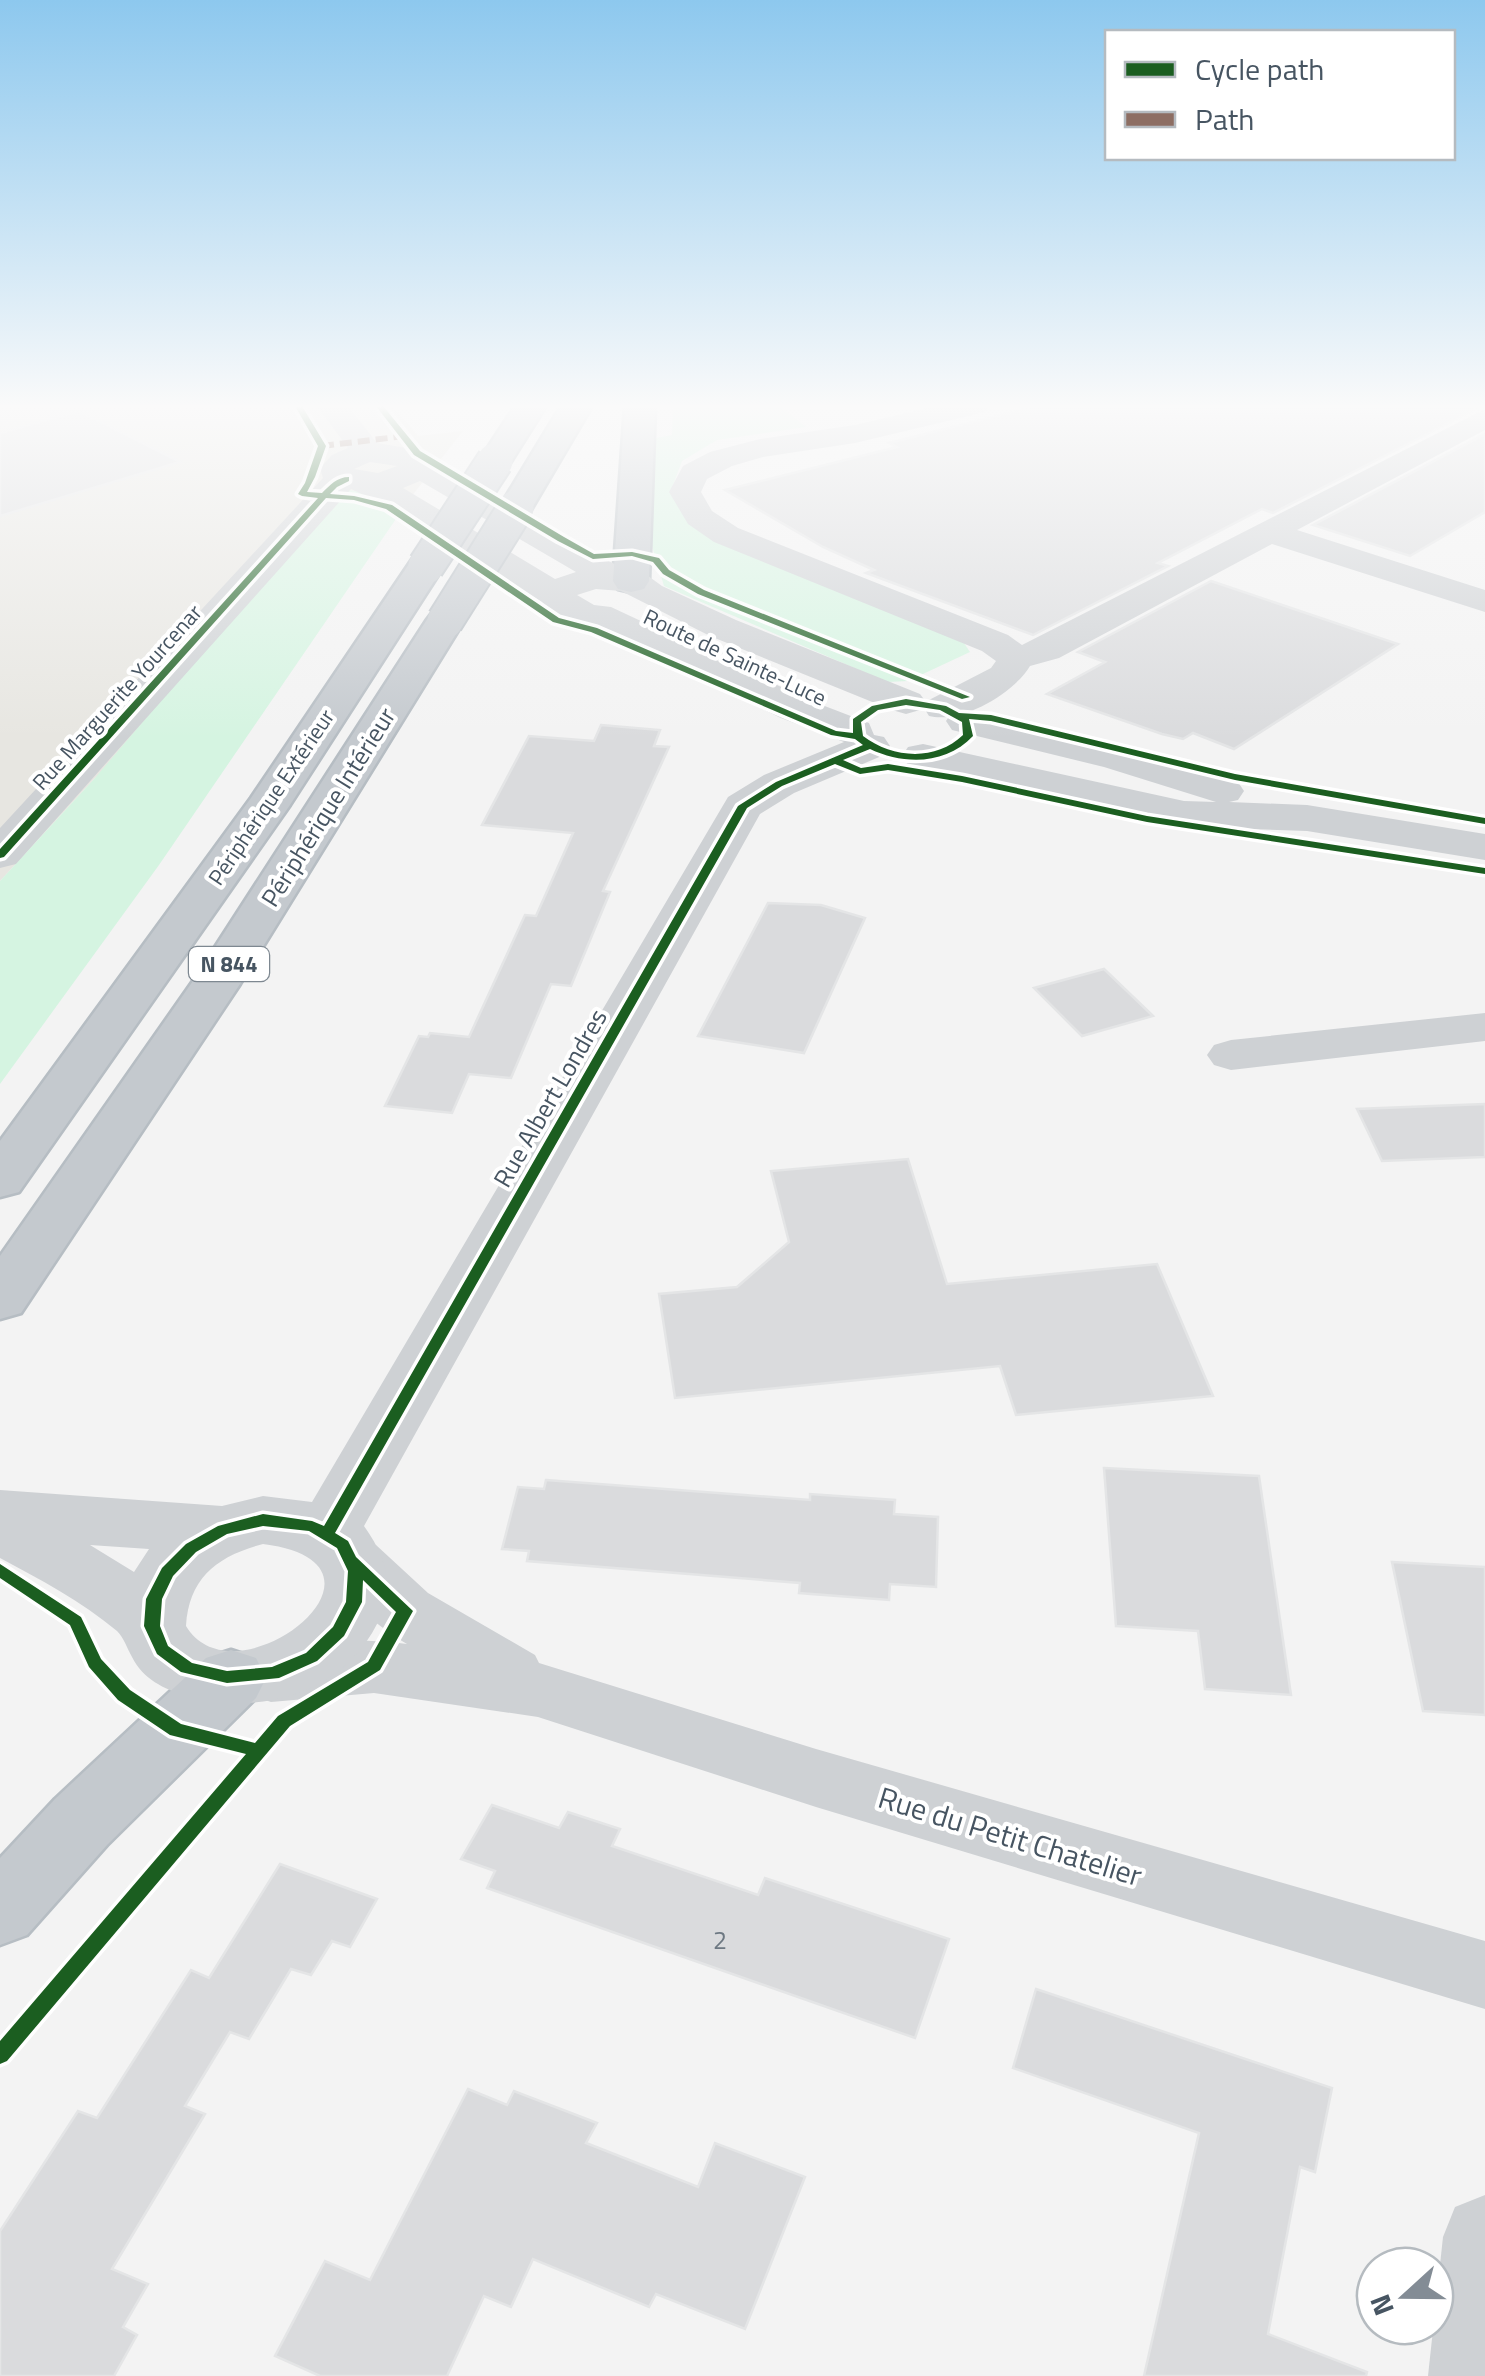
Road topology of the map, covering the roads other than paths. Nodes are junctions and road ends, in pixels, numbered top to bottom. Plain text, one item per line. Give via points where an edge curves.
1 (306, 517) edge
2 (430, 517) edge
3 (458, 517) edge
4 (503, 517) edge
5 (510, 517) edge
6 (634, 517) edge
7 (700, 517) edge
8 (1301, 517) edge
9 (1271, 533) junction
10 (631, 584) junction
11 (558, 596) junction
12 (1485, 601) edge
13 (598, 616) junction
14 (1016, 658) junction
15 (938, 710) junction
16 (862, 739) junction
17 (923, 756) junction
18 (1307, 818) junction
19 (1485, 847) edge
20 (0, 854) edge
21 (1485, 1027) edge
22 (1232, 1055) dead end
23 (0, 1180) edge
24 (0, 1299) edge
25 (0, 1514) edge
26 (0, 1528) edge
27 (221, 1530) junction
28 (340, 1548) junction
29 (152, 1621) junction
30 (248, 1676) junction
31 (538, 1690) junction
32 (0, 1911) edge
33 (1485, 1975) edge
34 (1485, 2238) edge
35 (1472, 2376) edge

1 - 20 street, Rue Marguerite Yourcenar
2 - 11 street, Route de Sainte-Luce
3 - 23 highway, Périphérique Extérieur / N 844, bridge via 257,821
4 - 10 street, Route de Sainte-Luce
5 - 24 highway, Périphérique Intérieur / N 844, bridge via 216,984
6 - 10 highway
7 - 14 street via 726,535 995,643
8 - 9 street
9 - 12 street
9 - 14 street via 1046,650
10 - 11 street via 578,581
10 - 13 street, Route de Sainte-Luce via 647,601 629,612
10 - 15 street, Route de Sainte-Luce
11 - 13 street, Route de Sainte-Luce via 562,606
13 - 16 street, Route de Sainte-Luce
14 - 15 street via 1005,676
15 - 16 street, Rue Albert Londres via 867,711 856,721
15 - 17 street via 969,728 963,743
15 - 18 street, Route de Sainte-Luce
16 - 17 street, Route de Sainte-Luce via 894,754
16 - 28 street, Rue Albert Londres via 742,806
17 - 18 street, Route de Sainte-Luce via 1184,814
18 - 19 street, Route de Sainte-Luce
21 - 22 street
25 - 27 street
26 - 29 street via 88,1574
27 - 28 street via 277,1520
27 - 29 street via 166,1570 152,1600
28 - 30 street via 357,1595 342,1629 309,1658
28 - 31 street, Rue du Petit Chatelier via 405,1611
29 - 30 street via 172,1657 192,1669
30 - 31 street, Rue du Petit Chatelier via 374,1666
30 - 32 highway via 81,1822
31 - 33 street, Rue du Petit Chatelier
34 - 35 street

